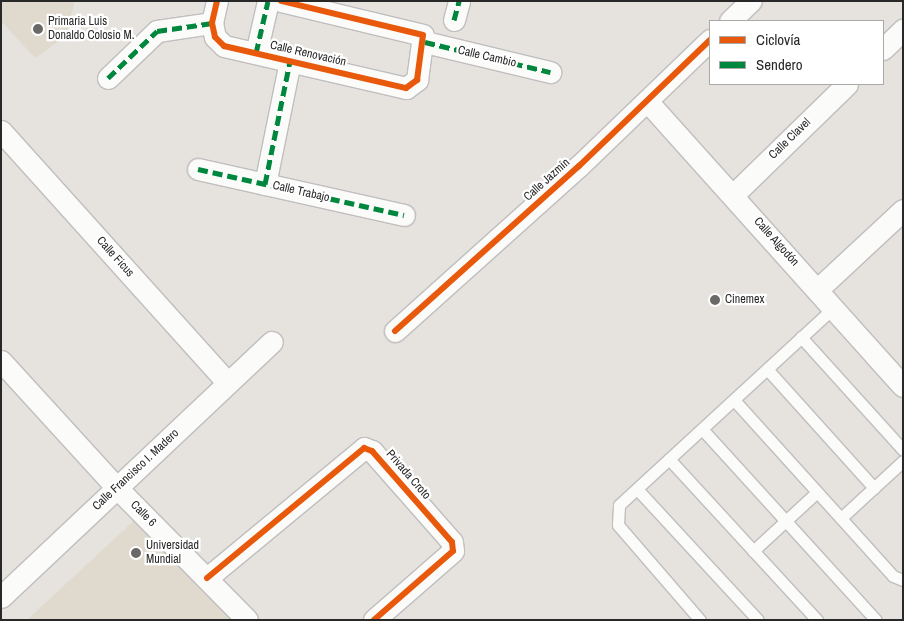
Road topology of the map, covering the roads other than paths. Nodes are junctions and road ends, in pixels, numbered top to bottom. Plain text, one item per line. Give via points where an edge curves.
1 (217, 1) edge
2 (268, 1) edge
3 (282, 1) edge
4 (751, 1) edge
5 (731, 20) edge
6 (212, 23) junction
7 (903, 30) edge
8 (709, 41) edge
9 (425, 42) junction
10 (884, 48) edge
11 (256, 53) junction
12 (290, 61) junction
13 (550, 72) dead end
14 (108, 78) dead end
15 (846, 85) edge
16 (647, 101) junction
17 (1, 131) edge
18 (198, 169) dead end
19 (265, 184) junction
20 (733, 195) junction
21 (903, 210) edge
22 (404, 215) dead end
23 (818, 289) junction
24 (834, 307) junction
25 (395, 331) dead end
26 (801, 337) junction
27 (272, 342) dead end
28 (1, 361) edge
29 (767, 369) junction
30 (228, 383) junction
31 (903, 386) edge
32 (734, 400) junction
33 (702, 428) junction
34 (903, 450) edge
35 (669, 459) junction
36 (903, 462) edge
37 (117, 488) junction
38 (874, 488) junction
39 (637, 489) junction
40 (817, 492) junction
41 (841, 518) junction
42 (786, 521) junction
43 (753, 551) junction
44 (207, 578) junction
45 (903, 580) edge
46 (1, 597) edge
47 (247, 620) edge
48 (374, 620) edge
49 (700, 620) edge
50 (758, 620) edge
51 (817, 620) edge
52 (876, 620) edge

1 - 6 street
2 - 11 street
3 - 9 street, Calle Cambio via 417,32
4 - 5 street
6 - 11 street, Calle Renovación via 215,37 224,46
6 - 14 street via 157,31
7 - 10 street
8 - 16 street, Calle Jazmín
9 - 12 street, Calle Renovación via 413,86
9 - 13 street, Calle Cambio
11 - 12 street, Calle Renovación
12 - 19 street
15 - 20 street, Calle Clavel
16 - 20 street, Calle Algodón
16 - 25 street, Calle Jazmín
17 - 30 street, Calle Ficus
18 - 19 street, Calle Trabajo
19 - 22 street, Calle Trabajo
20 - 23 street, Calle Algodón
21 - 23 street
23 - 24 street, Calle Algodón
24 - 26 lane
24 - 31 street, Calle Algodón
26 - 29 lane
26 - 34 lane
27 - 30 street, Calle Francisco I. Madero
28 - 37 street, Calle 6
29 - 32 lane
29 - 38 lane
30 - 37 street, Calle Francisco I. Madero
32 - 33 lane
32 - 40 lane
33 - 35 lane
33 - 42 lane
35 - 39 lane
35 - 43 lane
36 - 38 lane
37 - 44 street, Calle 6
37 - 46 street, Calle Francisco I. Madero
38 - 41 lane
39 - 49 lane via 619,505 618,525
39 - 50 lane
40 - 41 lane
40 - 42 lane
41 - 45 lane via 893,576
42 - 43 lane
42 - 52 lane
43 - 51 lane
44 - 47 street, Calle 6
44 - 48 street, Privada Croto via 364,448 372,451 452,542 453,551

